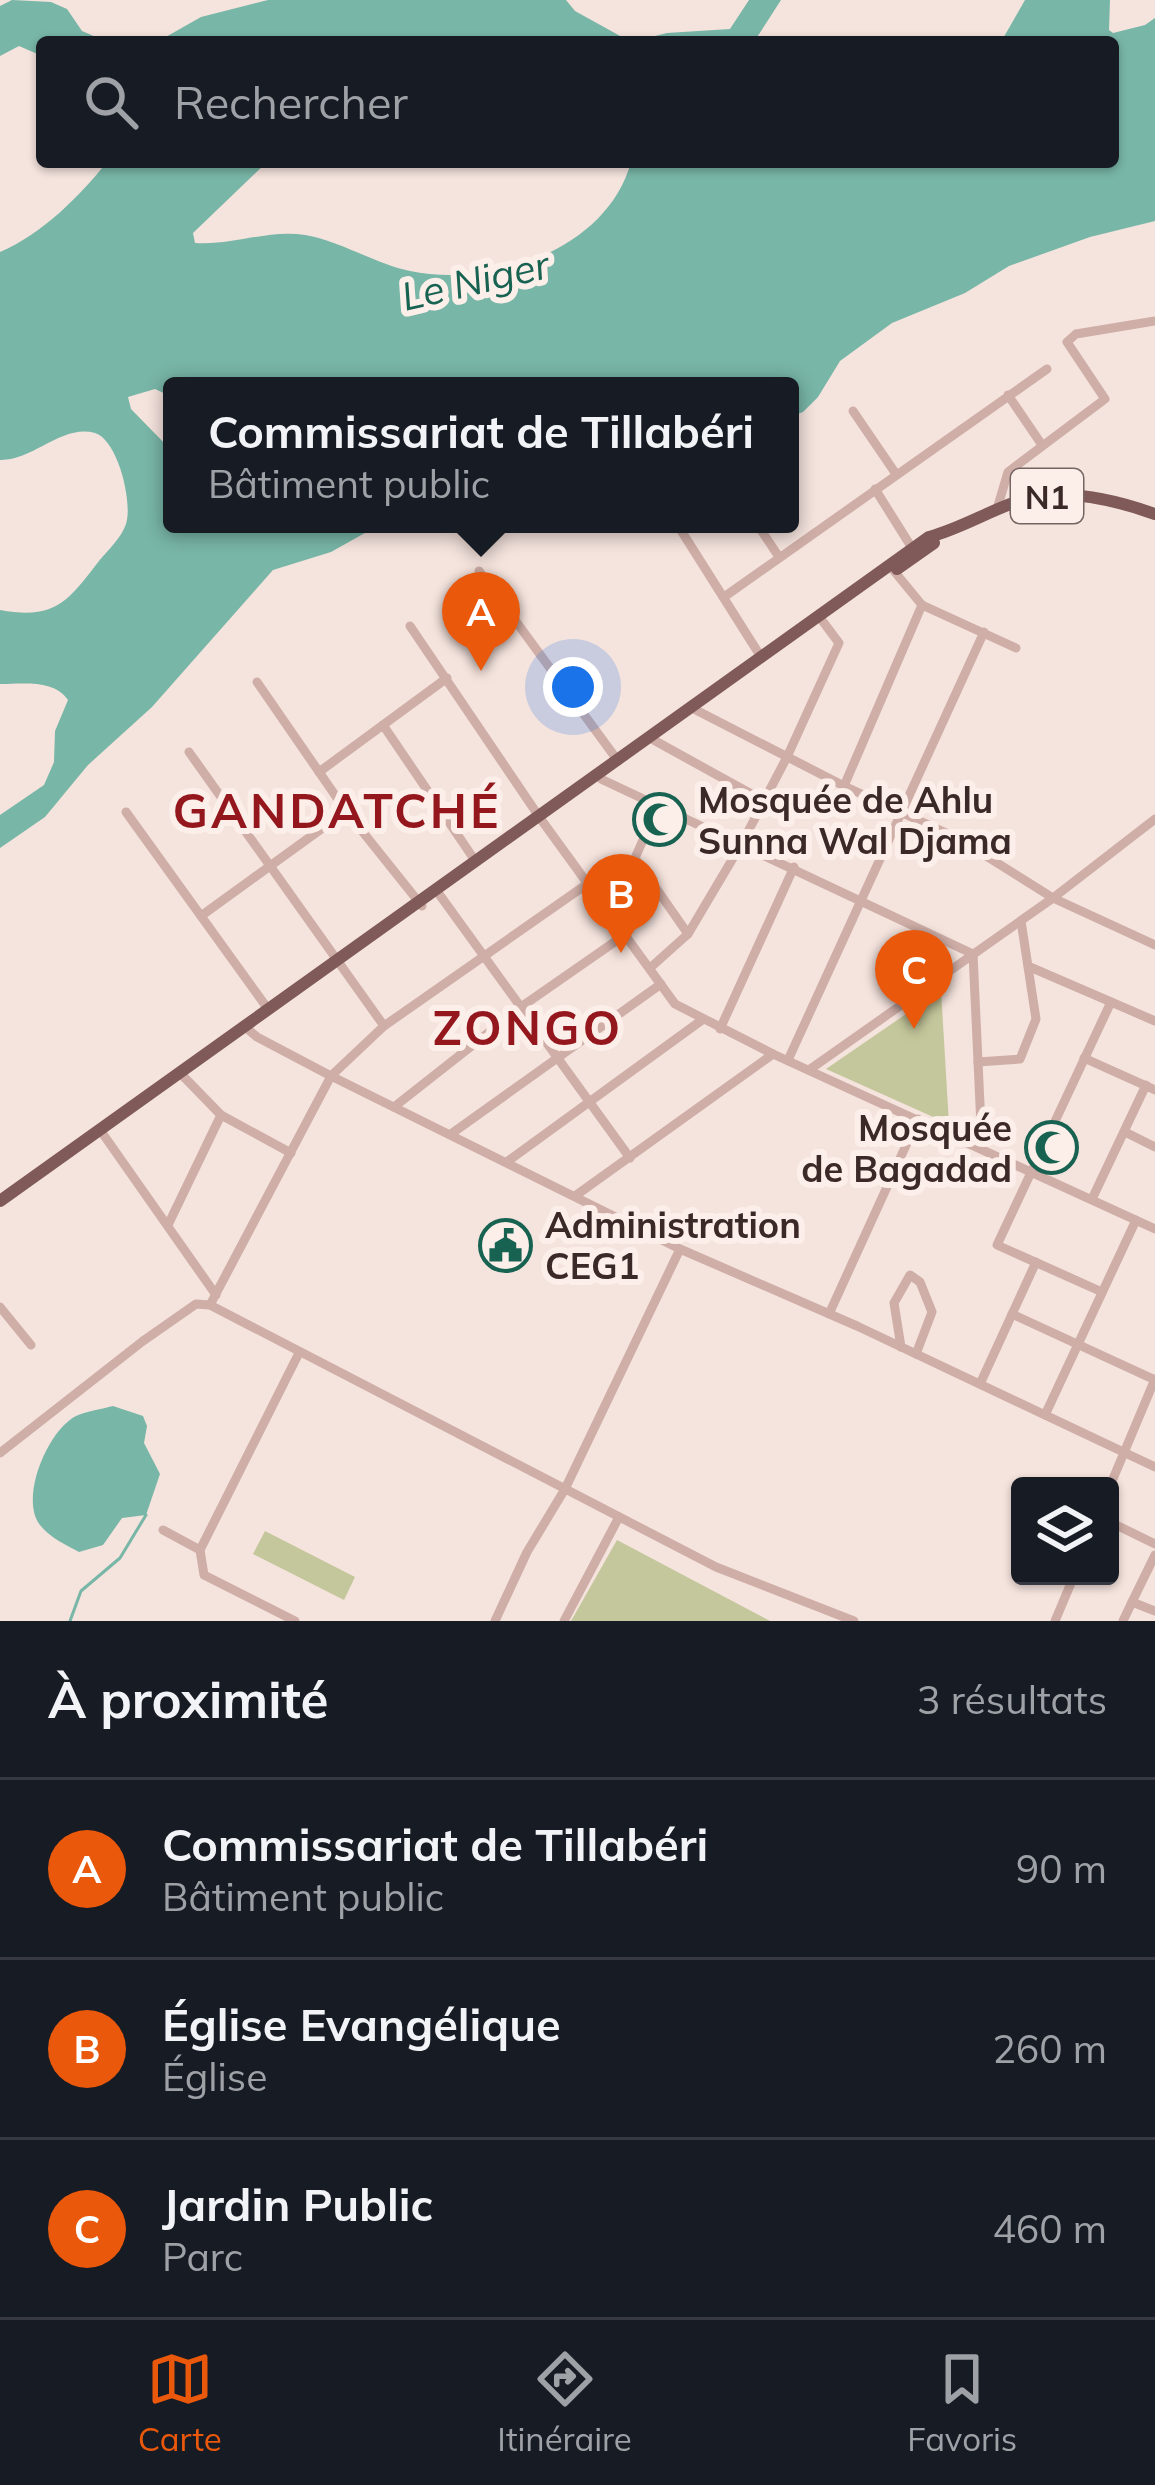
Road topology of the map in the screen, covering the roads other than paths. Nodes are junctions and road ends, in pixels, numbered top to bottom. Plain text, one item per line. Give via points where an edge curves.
1 (1155, 321) edge
2 (1047, 369) dead end
3 (1008, 395) junction
4 (853, 411) dead end
5 (1042, 445) junction
6 (896, 474) junction
7 (875, 489) junction
8 (997, 509) junction
9 (1155, 514) edge
10 (683, 533) edge
11 (763, 533) edge
12 (943, 533) junction
13 (912, 548) junction
14 (779, 557) junction
15 (479, 571) dead end
16 (894, 571) junction
17 (724, 597) junction
18 (922, 605) junction
19 (820, 619) junction
20 (410, 626) dead end
21 (984, 632) junction
22 (1016, 648) dead end
23 (761, 657) junction
24 (447, 678) junction
25 (257, 682) dead end
26 (695, 710) junction
27 (383, 725) junction
28 (652, 740) junction
29 (189, 752) dead end
30 (787, 757) junction
31 (617, 760) junction
32 (319, 772) junction
33 (601, 779) junction
34 (844, 786) junction
35 (764, 801) junction
36 (659, 804) junction
37 (346, 811) junction
38 (126, 812) dead end
39 (902, 812) junction
40 (1155, 819) edge
41 (541, 820) junction
42 (742, 843) junction
43 (476, 862) junction
44 (268, 867) junction
45 (794, 867) junction
46 (590, 882) junction
47 (439, 894) junction
48 (1053, 898) junction
49 (862, 899) junction
50 (421, 904) junction
51 (201, 916) junction
52 (1021, 921) junction
53 (626, 934) junction
54 (688, 934) junction
55 (1155, 945) edge
56 (973, 954) junction
57 (484, 956) junction
58 (340, 959) junction
59 (1030, 967) junction
60 (650, 968) junction
61 (661, 984) junction
62 (1111, 1002) junction
63 (521, 1007) junction
64 (268, 1009) junction
65 (702, 1020) junction
66 (1155, 1021) edge
67 (384, 1026) junction
68 (246, 1028) junction
69 (720, 1029) junction
70 (773, 1054) junction
71 (558, 1058) junction
72 (1084, 1058) junction
73 (788, 1060) junction
74 (978, 1062) junction
75 (808, 1070) junction
76 (183, 1076) junction
77 (331, 1076) junction
78 (1150, 1088) edge
79 (590, 1102) junction
80 (394, 1107) junction
81 (221, 1115) junction
82 (918, 1119) junction
83 (1124, 1132) junction
84 (452, 1134) junction
85 (103, 1135) junction
86 (1155, 1147) edge
87 (982, 1148) junction
88 (291, 1153) junction
89 (630, 1158) junction
90 (508, 1161) junction
91 (1031, 1171) junction
92 (575, 1196) junction
93 (1092, 1199) junction
94 (0, 1205) edge
95 (1136, 1220) junction
96 (168, 1225) junction
97 (1155, 1228) edge
98 (680, 1249) junction
99 (1036, 1262) junction
100 (1102, 1292) junction
101 (213, 1300) junction
102 (0, 1307) edge
103 (829, 1314) junction
104 (1012, 1314) junction
105 (1078, 1344) junction
106 (31, 1346) dead end
107 (902, 1347) junction
108 (299, 1353) junction
109 (916, 1354) junction
110 (1155, 1379) edge
111 (980, 1384) junction
112 (1045, 1415) junction
113 (1122, 1451) junction
114 (0, 1453) edge
115 (1155, 1467) edge
116 (1113, 1477) edge
117 (565, 1489) junction
118 (619, 1517) junction
119 (1119, 1526) edge
120 (163, 1531) dead end
121 (1155, 1544) edge
122 (200, 1550) junction
123 (1155, 1555) edge
124 (1070, 1585) edge
125 (1132, 1602) junction
126 (1155, 1611) edge
127 (295, 1621) edge
128 (495, 1621) edge
129 (564, 1621) edge
130 (854, 1621) edge
131 (1055, 1621) edge
132 (1123, 1621) edge

1 - 5 street via 1067,342 1105,398
2 - 3 street
3 - 5 street
3 - 6 street
4 - 6 street
5 - 8 street via 1008,472
6 - 7 street
7 - 13 street
7 - 14 street
8 - 9 main road, N1 via 1055,495
8 - 12 main road, N1
10 - 17 street
11 - 14 street
12 - 13 main road, N1
12 - 16 main road, N1
13 - 23 main road, N1
14 - 17 street
15 - 31 street
16 - 18 street
16 - 19 main road, N1
17 - 23 street
18 - 21 street
18 - 34 street
19 - 26 main road, N1
19 - 30 street via 839,643
20 - 24 street
21 - 22 street
21 - 39 street
23 - 26 main road, N1
24 - 27 street
24 - 41 street
25 - 32 street
26 - 28 main road, N1
26 - 30 street
27 - 32 street
27 - 43 street
28 - 31 main road, N1
28 - 33 main road, N1
28 - 35 street
29 - 44 street
30 - 34 street
30 - 35 street
31 - 41 main road, N1
32 - 37 street
33 - 36 street
33 - 41 main road, N1
34 - 39 street
35 - 42 street
36 - 42 street
36 - 54 street via 635,858
37 - 44 street
37 - 50 street
38 - 51 street
39 - 48 street
39 - 49 street
40 - 48 street
41 - 43 main road, N1
41 - 46 street
41 - 47 main road, N1
42 - 45 street
42 - 54 street
43 - 50 main road, N1
44 - 51 street
44 - 58 street
45 - 49 street
45 - 69 street
46 - 53 street
46 - 57 street
47 - 50 main road, N1
47 - 57 street
48 - 52 street
48 - 55 street
49 - 56 street
49 - 73 street
50 - 58 main road, N1
51 - 64 street
52 - 56 street
52 - 59 street
53 - 60 street
53 - 63 street
54 - 60 street
56 - 74 street
56 - 75 street
57 - 63 street
57 - 67 street
58 - 64 main road, N1
58 - 67 street
58 - 68 main road, N1
59 - 62 street
59 - 74 street via 1036,1019 1020,1059
60 - 61 street
61 - 65 street
61 - 71 street
62 - 66 street
62 - 72 street
63 - 71 street
63 - 80 street
64 - 68 main road, N1
65 - 69 street
65 - 79 street
67 - 77 street
68 - 76 main road, N1
68 - 77 street
68 - 94 main road, N1
69 - 70 street
70 - 73 street
70 - 89 street
71 - 79 street
71 - 84 street
72 - 78 street
72 - 91 street
73 - 75 street
74 - 87 street
75 - 82 street
76 - 81 street
76 - 85 main road, N1
77 - 80 street
77 - 88 street
78 - 83 street
79 - 89 street
79 - 90 street
80 - 84 street
81 - 88 street
81 - 96 street
82 - 87 street
82 - 103 street
83 - 86 street
83 - 93 street
84 - 90 street
85 - 94 main road, N1
85 - 96 street
87 - 91 street
88 - 101 street
89 - 92 street
90 - 92 street
91 - 93 street
91 - 99 street via 997,1244
92 - 98 street
93 - 95 street
95 - 97 street
95 - 100 street
96 - 101 street
98 - 103 street
98 - 117 street
99 - 100 street
99 - 104 street
100 - 105 street
101 - 108 street
101 - 114 street via 143,1341
102 - 106 street
103 - 107 street
104 - 105 street
104 - 111 street
105 - 110 street
105 - 112 street
107 - 109 street
107 - 109 street via 894,1303 910,1275 932,1312
108 - 117 street
108 - 122 street
109 - 111 street
110 - 113 street
111 - 112 street
112 - 113 street
113 - 115 street
113 - 116 street
117 - 118 street
117 - 128 street
118 - 129 street
118 - 130 street via 716,1567
119 - 121 street
120 - 122 street
122 - 127 street via 204,1575
123 - 125 street
124 - 131 street
125 - 126 street
125 - 132 street

